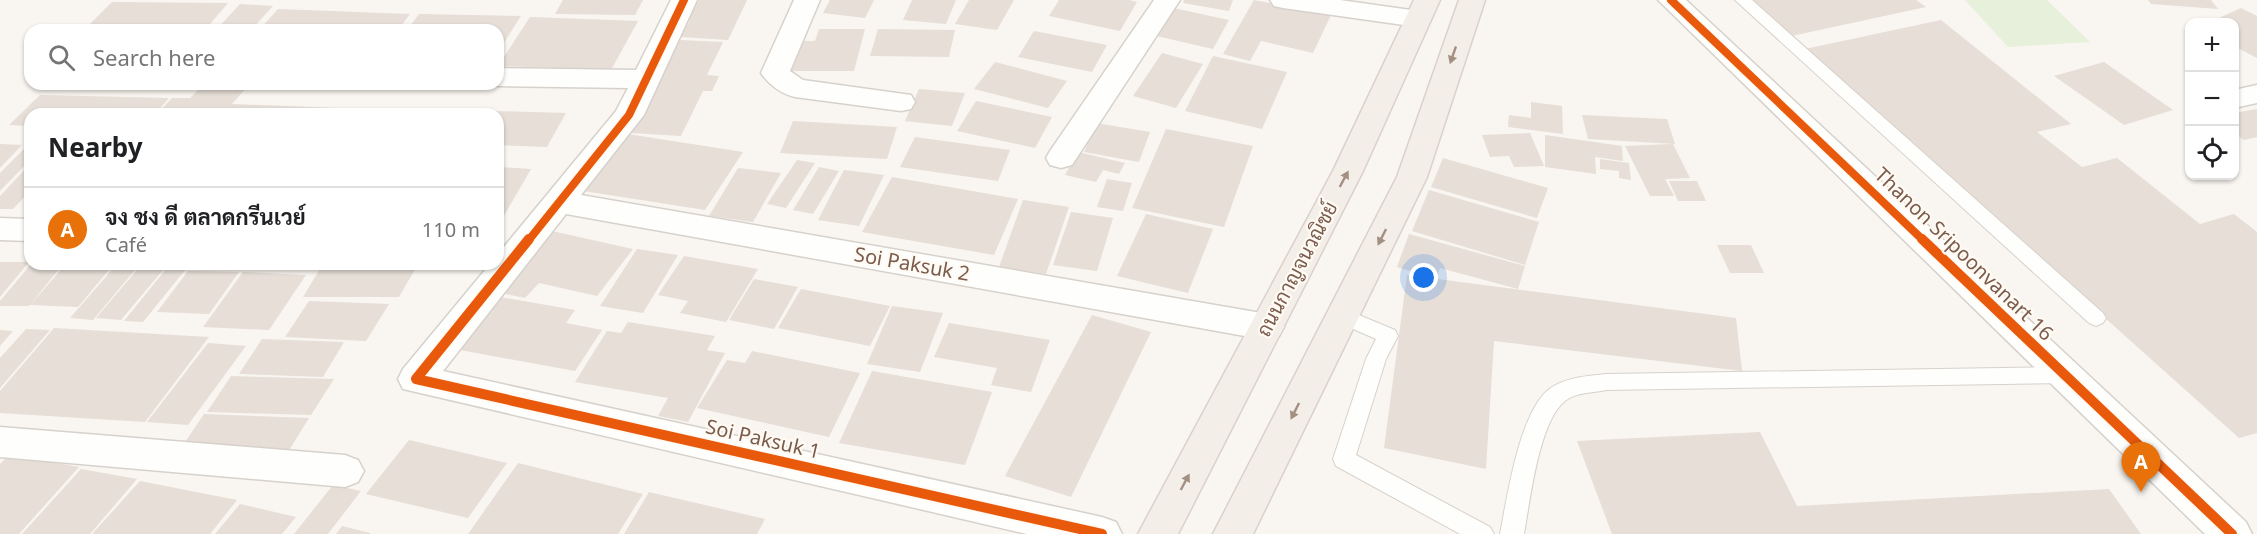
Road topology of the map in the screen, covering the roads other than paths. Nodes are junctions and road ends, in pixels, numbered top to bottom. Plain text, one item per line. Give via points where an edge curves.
1 (684, 0) edge
2 (807, 0) edge
3 (1167, 0) edge
4 (1283, 0) edge
5 (1472, 0) edge
6 (1671, 0) edge
7 (1743, 0) edge
8 (1422, 10) edge
9 (504, 77) edge
10 (646, 79) junction
11 (2257, 94) edge
12 (2239, 98) edge
13 (901, 102) dead end
14 (1061, 158) dead end
15 (558, 202) junction
16 (0, 229) edge
17 (24, 230) edge
18 (511, 244) edge
19 (493, 270) edge
20 (1342, 316) junction
21 (2096, 318) dead end
22 (1267, 327) junction
23 (2066, 375) junction
24 (0, 442) edge
25 (345, 471) dead end
26 (1102, 534) edge
27 (1158, 534) edge
28 (1233, 534) edge
29 (1482, 534) edge
30 (1512, 534) edge
31 (2232, 534) edge

1 - 10 street
2 - 13 street via 775,73 795,88
3 - 14 street
4 - 8 street
5 -> 20 main road via 1412,177
6 - 23 street, Thanon Sripoonvanart 16
7 - 21 lane
22 -> 8 main road, ถนนกาญจนวณิชย์ via 1348,171
9 - 10 street
10 - 15 street via 629,115
11 - 12 street
15 - 18 street
15 - 22 street, Soi Paksuk 2
16 - 17 street
19 - 26 street, Soi Paksuk 1 via 416,379
20 -> 28 main road
20 - 29 lane via 1388,336 1376,359 1344,459
27 -> 22 main road, ถนนกาญจนวณิชย์
23 - 30 lane via 1606,382 1573,388 1556,395 1545,408 1532,444
23 - 31 street, Thanon Sripoonvanart 16
24 - 25 street

